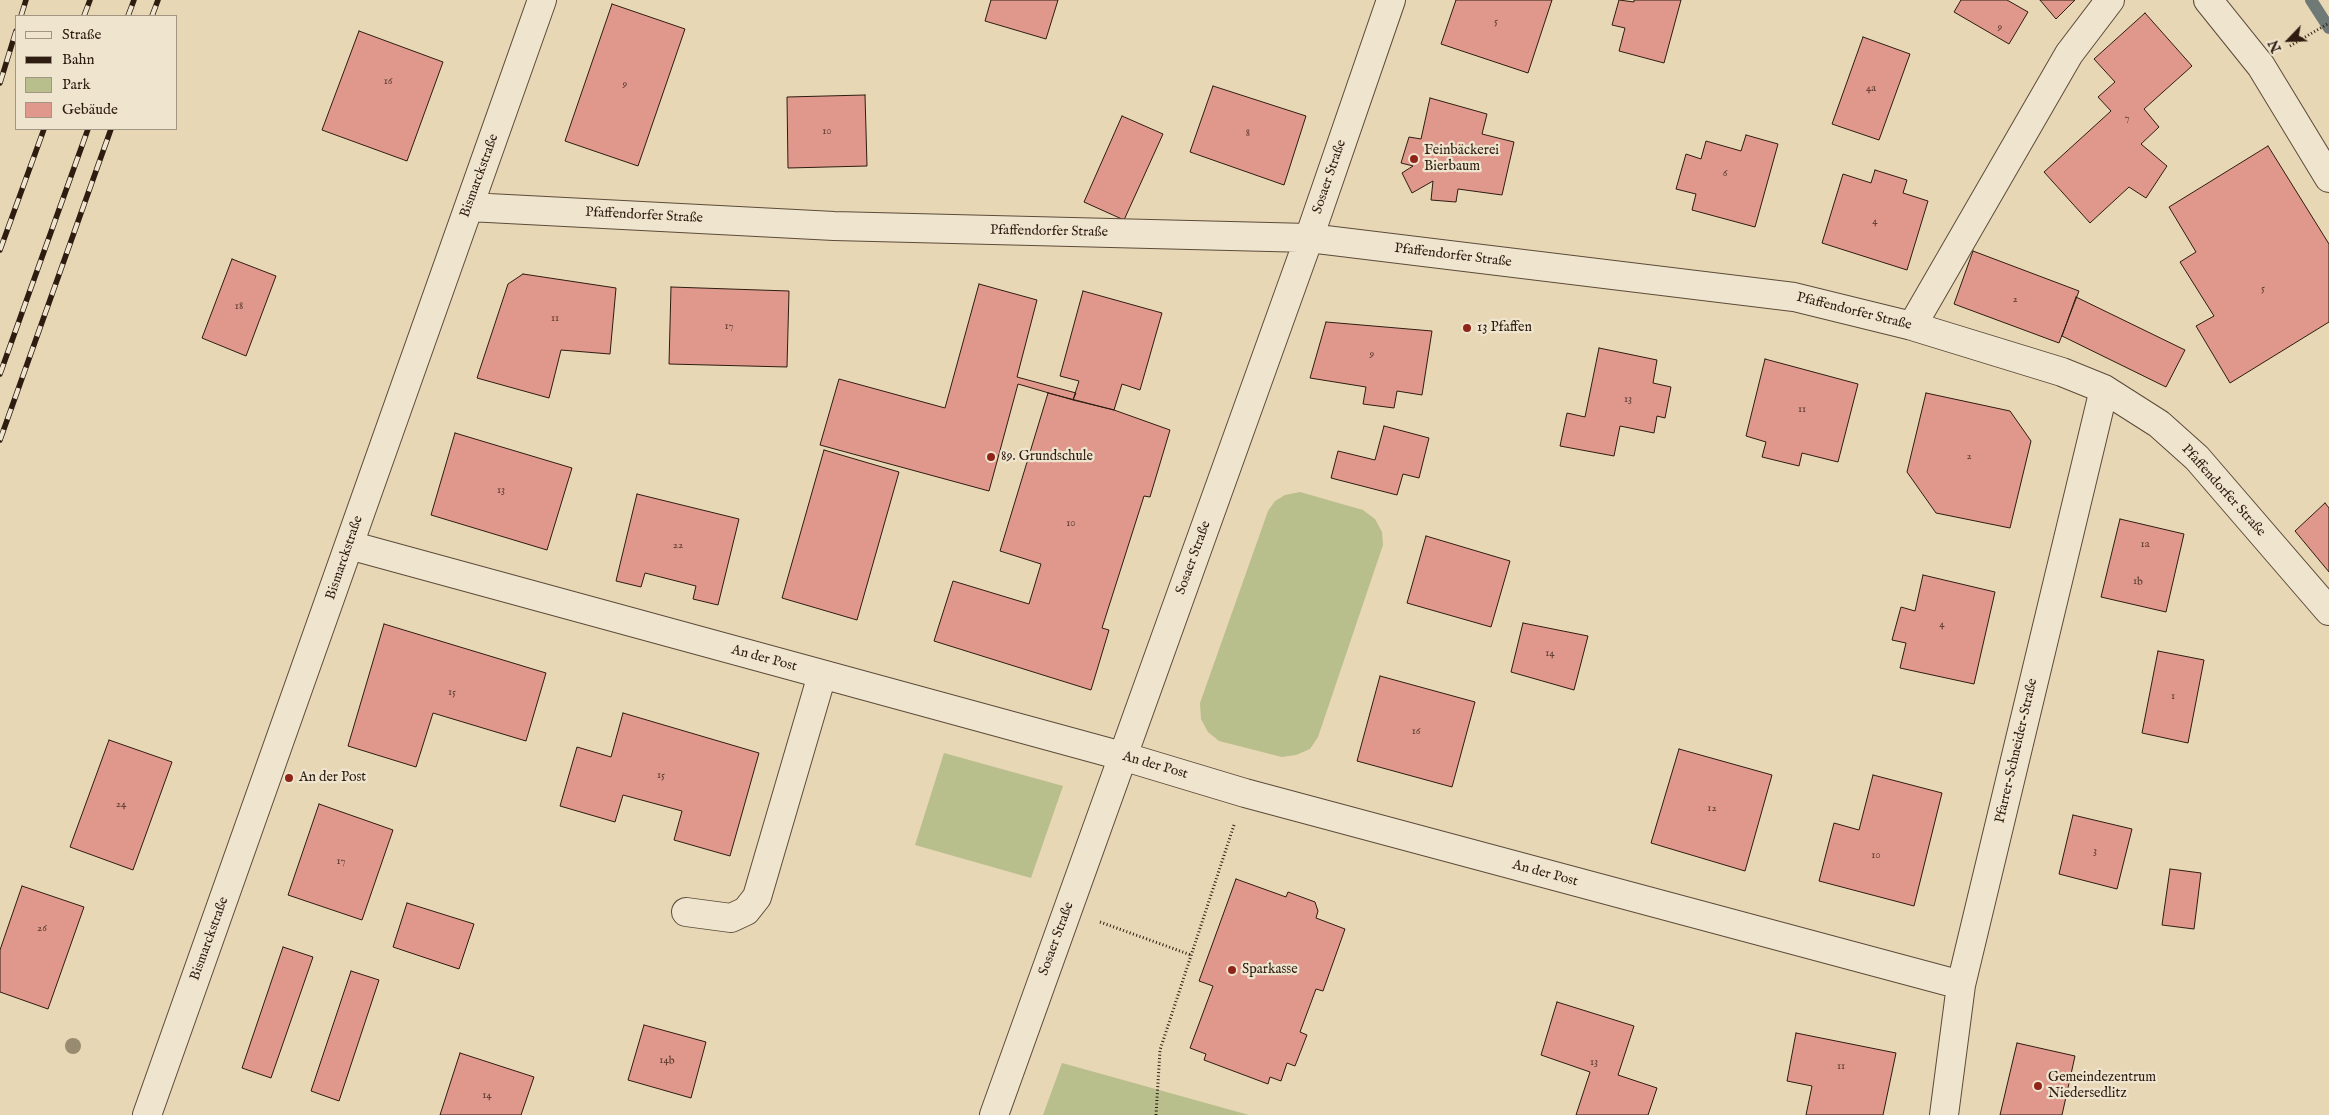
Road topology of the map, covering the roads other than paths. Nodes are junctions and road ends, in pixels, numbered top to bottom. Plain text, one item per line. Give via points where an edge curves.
1 (542, 0) edge
2 (1391, 0) edge
3 (2110, 0) edge
4 (2208, 0) edge
5 (2329, 178) edge
6 (469, 207) junction
7 (1309, 238) junction
8 (1912, 326) junction
9 (2104, 388) junction
10 (349, 545) junction
11 (2329, 611) edge
12 (822, 675) junction
13 (1122, 756) junction
14 (686, 912) dead end
15 (1961, 985) junction
16 (156, 1113) edge
17 (994, 1115) edge
18 (1944, 1115) edge

1 - 6 street, Bismarckstraße
2 - 7 street, Sosaer Straße
3 - 8 street via 2069,54
4 - 5 street via 2261,66
6 - 7 street, Pfaffendorfer Straße via 834,226
6 - 10 street, Bismarckstraße
7 - 8 street, Pfaffendorfer Straße via 1794,297
7 - 13 street, Sosaer Straße
8 - 9 street, Pfaffendorfer Straße
9 - 11 street, Pfaffendorfer Straße via 2159,424 2197,458
9 - 15 street, Pfarrer-Schneider-Straße
10 - 12 street, An der Post
10 - 16 street, Bismarckstraße
12 - 13 street, An der Post
12 - 14 street via 757,896 746,911 731,918
13 - 15 street, An der Post via 1245,793
13 - 17 street, Sosaer Straße
15 - 18 street, Pfarrer-Schneider-Straße

